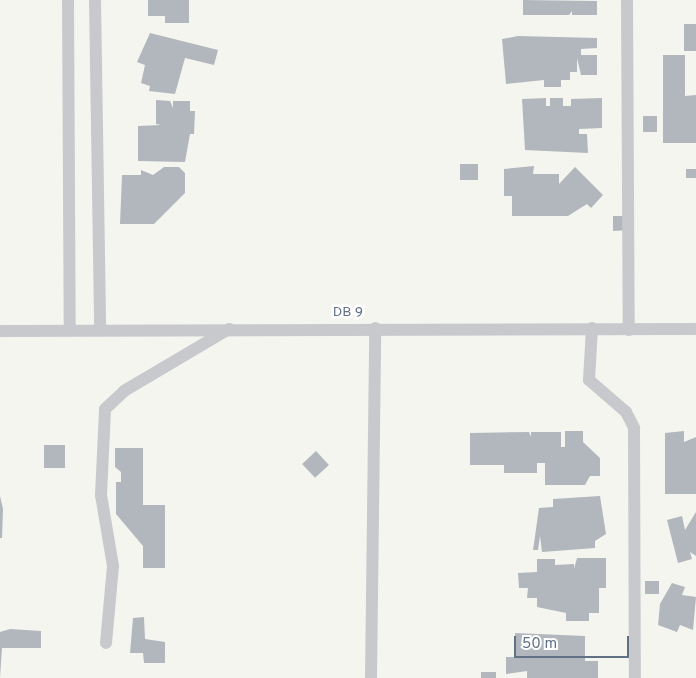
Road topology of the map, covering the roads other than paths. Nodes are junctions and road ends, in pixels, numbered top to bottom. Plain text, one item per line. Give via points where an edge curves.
1 (68, 0) edge
2 (95, 0) edge
3 (627, 0) edge
4 (100, 328) junction
5 (229, 328) junction
6 (375, 328) junction
7 (592, 328) junction
8 (696, 329) edge
9 (70, 330) junction
10 (629, 330) junction
11 (0, 331) edge
12 (106, 643) dead end
13 (371, 678) edge
14 (635, 678) edge

1 - 9 street
2 - 4 street
3 - 10 street
4 - 5 street, DB 9
4 - 9 street, DB 9
5 - 6 street, DB 9
5 - 12 street via 124,391 105,409 101,495 113,566
6 - 7 street, DB 9
6 - 13 street
7 - 10 street, DB 9
7 - 14 street via 588,380 626,412 634,428
8 - 10 street, DB 9
9 - 11 street, DB 9

